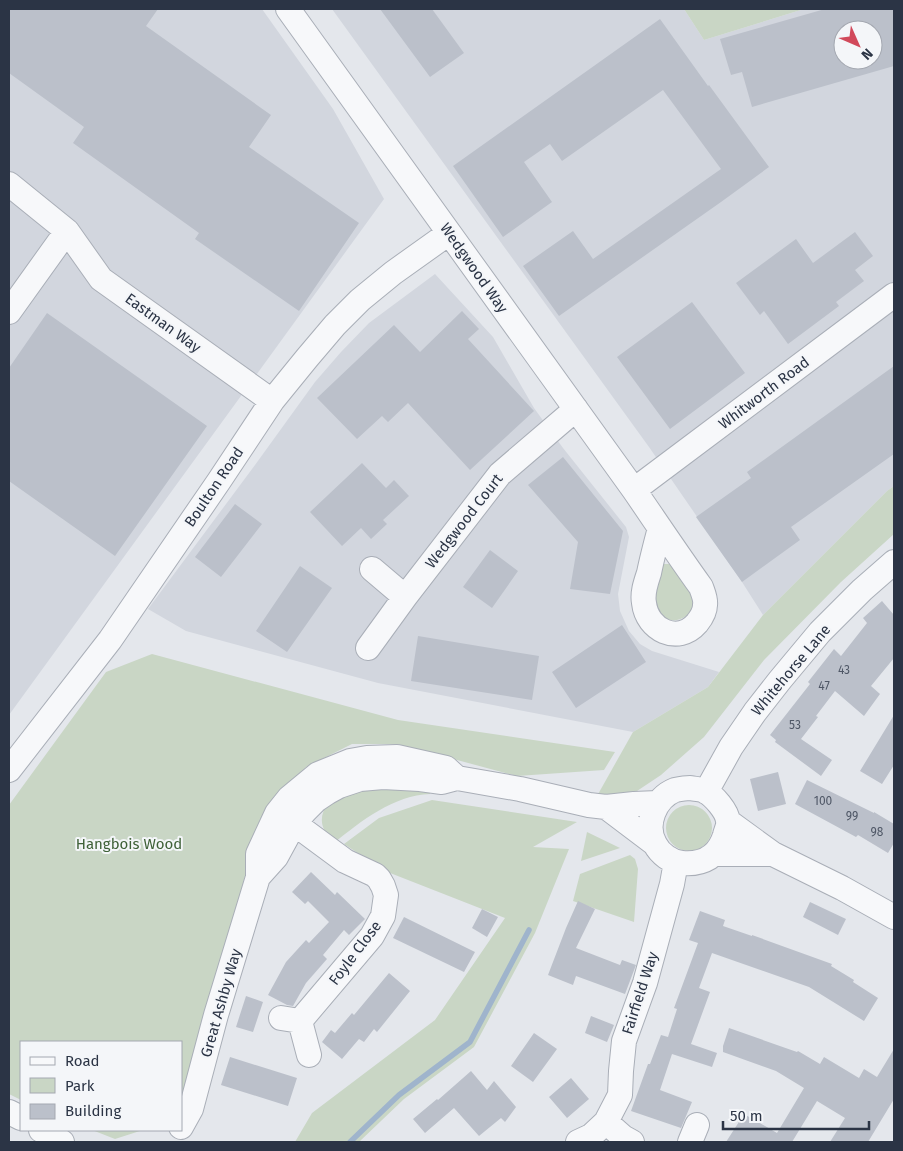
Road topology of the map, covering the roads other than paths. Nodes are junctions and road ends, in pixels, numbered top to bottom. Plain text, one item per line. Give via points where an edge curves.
1 (288, 9) edge
2 (9, 184) edge
3 (67, 231) junction
4 (450, 233) junction
5 (894, 295) edge
6 (9, 312) edge
7 (272, 401) junction
8 (576, 409) junction
9 (634, 490) junction
10 (660, 528) dead end
11 (372, 569) dead end
12 (891, 571) edge
13 (405, 597) junction
14 (368, 648) dead end
15 (9, 770) edge
16 (706, 792) junction
17 (658, 803) junction
18 (606, 807) junction
19 (286, 818) junction
20 (729, 822) junction
21 (655, 844) junction
22 (715, 854) junction
23 (773, 854) junction
24 (676, 862) junction
25 (894, 917) edge
26 (309, 1055) dead end
27 (606, 1122) junction
28 (182, 1125) edge
29 (43, 1131) edge
30 (178, 1131) edge
31 (62, 1142) edge
32 (168, 1142) edge
33 (578, 1142) edge
34 (632, 1142) edge

1 - 4 street, Wedgwood Way
2 - 3 street, Eastman Way
3 - 6 street
3 - 7 street, Eastman Way via 100,278
4 - 7 street, Boulton Road via 360,300
4 - 8 street, Wedgwood Way
5 - 9 street, Whitworth Road
7 - 15 street, Boulton Road via 110,640
8 - 9 street, Wedgwood Way
8 - 13 street, Wedgwood Court via 500,474
9 - 10 street, Wedgwood Way
11 - 13 street
12 - 16 street, Whitehorse Lane via 862,590 820,632 755,712
13 - 14 street, Wedgwood Court
16 - 17 street via 690,788 676,790
16 - 20 street via 719,802
17 - 18 street, Great Ashby Way
17 - 21 street via 651,818
18 - 19 street, Great Ashby Way via 457,778 442,782 383,777 360,779 339,786
18 - 21 street, Great Ashby Way
19 - 26 street, Foyle Close via 345,860 375,875 386,895 383,916 372,936 290,1020
19 - 28 street, Great Ashby Way via 276,856 258,877 191,1109
20 - 22 street via 723,843
20 - 23 street
21 - 24 street, Great Ashby Way via 664,856
22 - 23 street
22 - 24 street via 692,864
23 - 25 street
24 - 27 street, Fairfield Way via 645,983 624,1041 620,1095
27 - 33 street, Fairfield Way via 591,1136
27 - 34 street
29 - 31 street
30 - 32 street, Great Ashby Way

